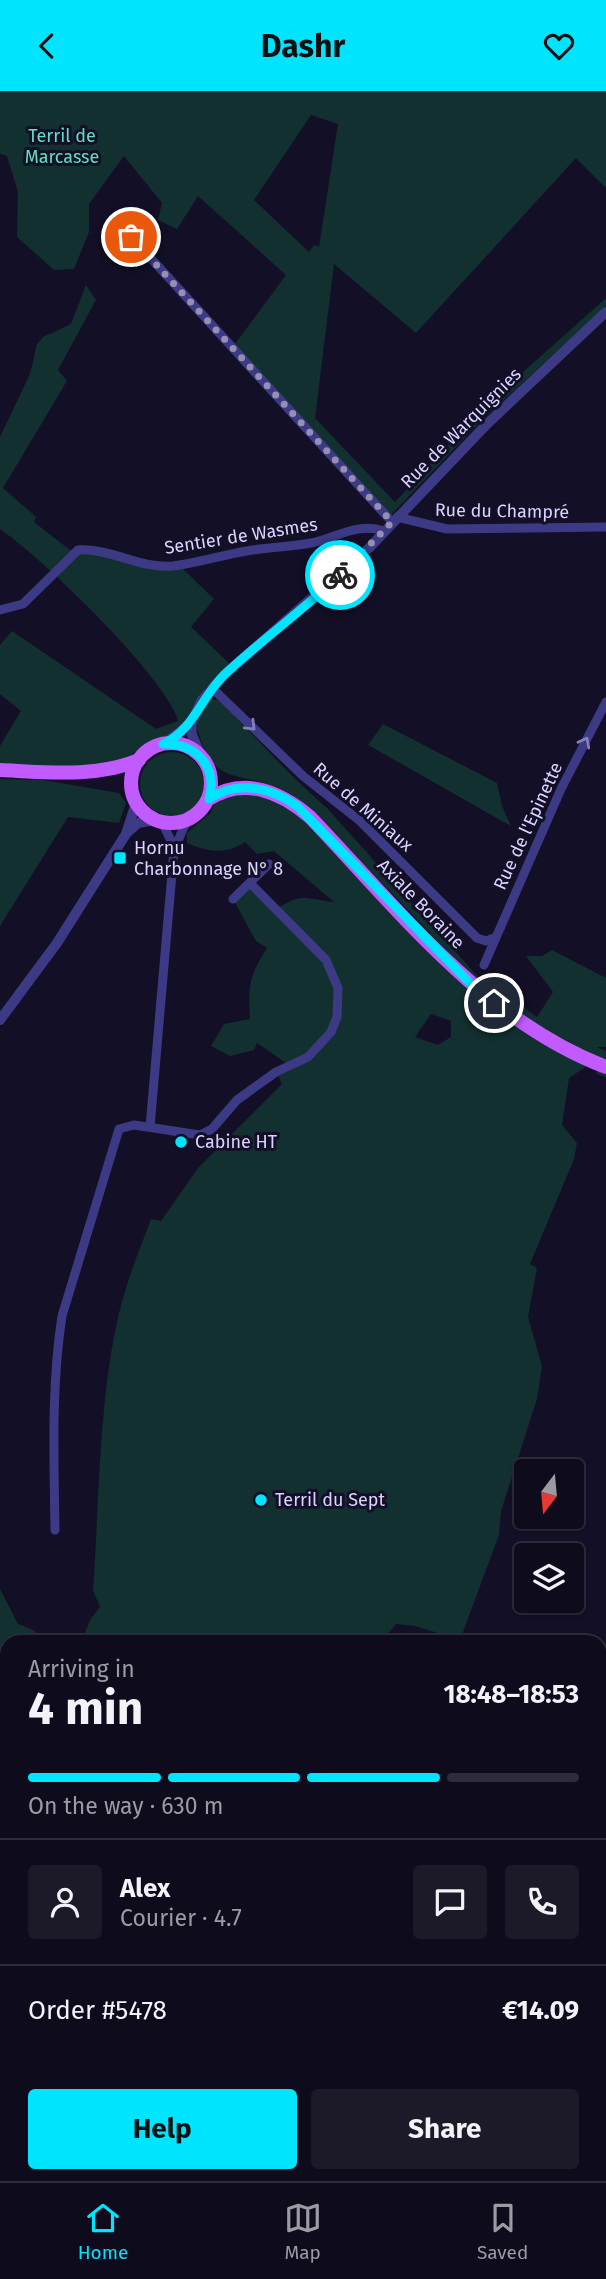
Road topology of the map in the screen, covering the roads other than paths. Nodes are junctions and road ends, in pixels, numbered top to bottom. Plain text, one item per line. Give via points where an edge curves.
1 (114, 218) dead end
2 (606, 312) edge
3 (395, 520) junction
4 (606, 527) edge
5 (384, 531) junction
6 (0, 610) edge
7 (212, 688) junction
8 (606, 702) edge
9 (191, 723) junction
10 (163, 744) junction
11 (201, 756) junction
12 (139, 760) junction
13 (104, 768) junction
14 (0, 770) edge
15 (210, 772) junction
16 (131, 785) junction
17 (240, 786) junction
18 (209, 799) junction
19 (136, 803) junction
20 (187, 820) junction
21 (158, 821) junction
22 (126, 834) junction
23 (174, 850) junction
24 (269, 864) dead end
25 (250, 883) junction
26 (233, 899) dead end
27 (494, 938) junction
28 (484, 965) dead end
29 (0, 1020) edge
30 (606, 1067) edge
31 (150, 1127) junction
32 (55, 1530) dead end

1 - 3 street
2 - 3 street, Rue de Warquignies
3 - 4 street, Rue du Champré via 447,529
3 - 5 street, Rue de Warquignies
5 - 6 street, Sentier de Wasmes via 354,530 315,542 174,566 145,565 78,550 23,604
5 - 7 street, Rue de Warquignies
7 - 9 street, Rue de Warquignies
7 -> 27 street, Rue de Miniaux via 289,763 360,821 477,938
27 -> 8 street, Rue de l'Epinette
9 - 10 street, Rue de Warquignies
9 - 11 street
10 - 11 main road via 190,748
10 - 12 main road
11 - 15 main road
12 - 13 main road
12 - 16 main road
13 - 14 main road via 50,773
13 - 16 main road
15 - 17 main road, Axiale Boraine
15 - 18 main road
16 - 19 main road
17 - 18 main road
17 - 30 main road, Axiale Boraine via 275,793 297,806 471,984 543,1037
18 - 20 main road
19 - 21 main road
19 - 22 street
20 - 21 main road
20 - 23 street
21 - 22 street via 138,823
21 - 23 street via 173,840
22 - 29 street via 57,943
23 - 31 street
24 - 25 street
25 - 26 street
25 - 31 street via 332,970 339,1003 331,1032 307,1057 237,1100 212,1129 200,1135
27 - 28 street, Rue de l'Epinette
31 - 32 street via 125,1126 113,1139 96,1213 62,1316 54,1429

